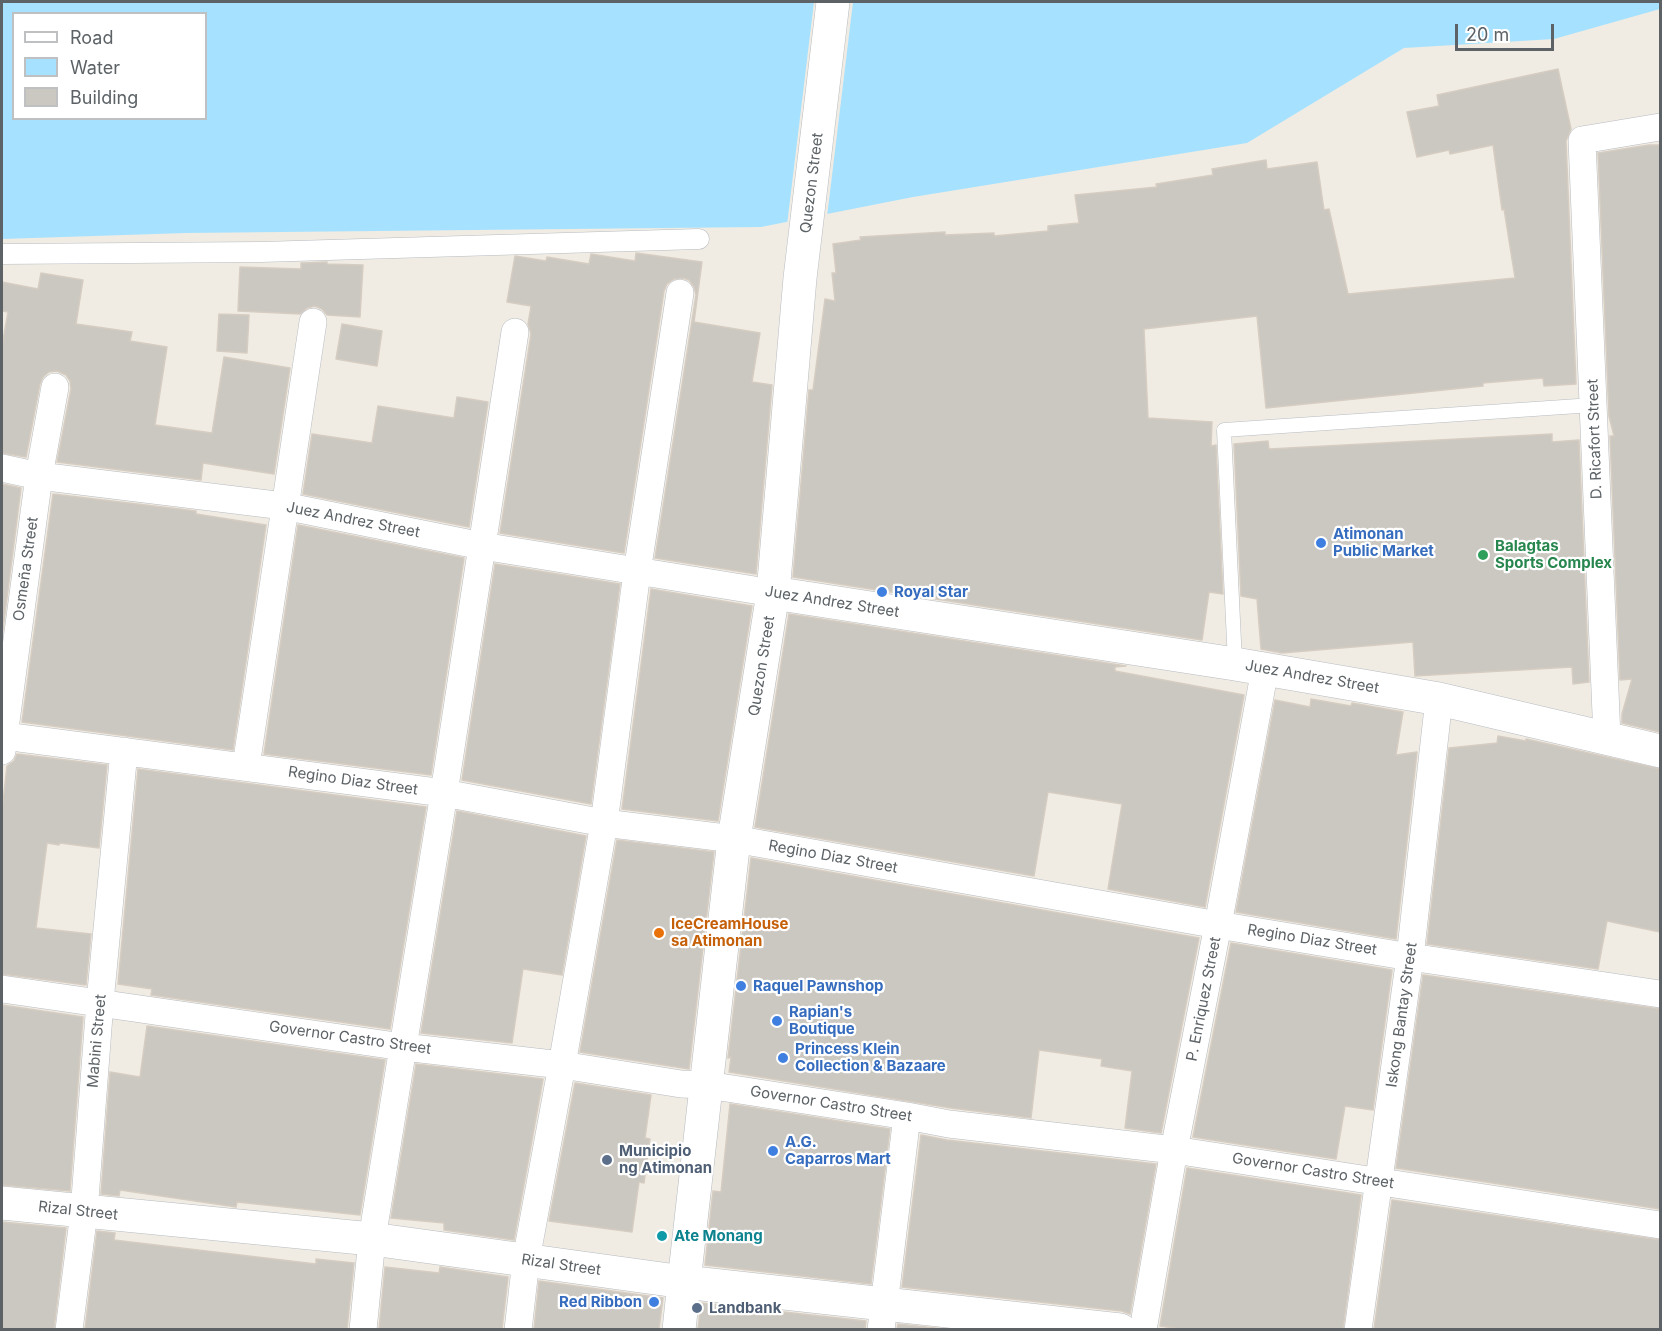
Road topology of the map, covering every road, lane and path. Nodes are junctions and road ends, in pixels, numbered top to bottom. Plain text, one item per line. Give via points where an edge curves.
1 (833, 2) edge
2 (1660, 127) edge
3 (699, 239) dead end
4 (2, 254) edge
5 (680, 293) dead end
6 (313, 322) dead end
7 (515, 332) dead end
8 (55, 387) dead end
9 (1593, 405) junction
10 (2, 468) edge
11 (39, 476) junction
12 (284, 506) junction
13 (482, 546) junction
14 (637, 572) junction
15 (773, 593) junction
16 (1250, 666) junction
17 (1439, 699) junction
18 (1607, 738) junction
19 (3, 743) edge
20 (1660, 751) edge
21 (124, 752) junction
22 (246, 766) junction
23 (444, 793) junction
24 (604, 823) junction
25 (734, 839) junction
26 (1218, 925) junction
27 (1410, 957) junction
28 (2, 989) edge
29 (1660, 994) edge
30 (100, 1002) junction
31 (403, 1047) junction
32 (562, 1065) junction
33 (707, 1085) junction
34 (907, 1116) junction
35 (1174, 1150) junction
36 (1379, 1182) junction
37 (2, 1203) edge
38 (84, 1212) junction
39 (1660, 1225) edge
40 (372, 1239) junction
41 (526, 1260) junction
42 (684, 1282) junction
43 (883, 1316) edge
44 (69, 1329) edge
45 (363, 1329) edge
46 (518, 1329) edge
47 (679, 1329) edge
48 (1120, 1329) edge
49 (1143, 1329) edge
50 (1358, 1329) edge

1 - 15 street, Quezon Street via 800,278
2 - 9 street, D. Ricafort Street via 1582,140
3 - 4 street via 261,252
5 - 14 street
6 - 12 street
7 - 13 street
8 - 11 street, Osmeña Street
9 - 16 lane via 1224,430
9 - 18 street, D. Ricafort Street
10 - 11 street, Juez Andrez Street
11 - 12 street, Juez Andrez Street
11 - 19 street, Osmeña Street
12 - 13 street, Juez Andrez Street
12 - 22 street
13 - 14 street, Juez Andrez Street
13 - 23 street
14 - 15 street, Juez Andrez Street
14 - 24 street
15 - 16 street, Juez Andrez Street
15 - 25 street, Quezon Street
16 - 17 street, Juez Andrez Street
16 - 26 street, P. Enriquez Street
17 - 18 street, Juez Andrez Street
17 - 27 street, Iskong Bantay Street
18 - 20 street, Juez Andrez Street
19 - 21 street, Regino Diaz Street
21 - 22 street, Regino Diaz Street
21 - 30 street, Mabini Street
22 - 23 street, Regino Diaz Street
23 - 24 street, Regino Diaz Street
23 - 31 street
24 - 25 street, Regino Diaz Street
24 - 32 street
25 - 26 street, Regino Diaz Street
25 - 33 street, Quezon Street
26 - 27 street, Regino Diaz Street
26 - 35 street, P. Enriquez Street
27 - 29 street, Regino Diaz Street
27 - 36 street, Iskong Bantay Street
28 - 30 street, Governor Castro Street
30 - 31 street, Governor Castro Street
30 - 38 street, Mabini Street
31 - 32 street, Governor Castro Street
31 - 40 street
32 - 33 street, Governor Castro Street
32 - 41 street
33 - 34 street, Governor Castro Street
33 - 42 street, Quezon Street
34 - 35 street, Governor Castro Street
34 - 43 street
35 - 36 street, Governor Castro Street
35 - 49 street, P. Enriquez Street
36 - 39 street, Governor Castro Street
36 - 50 street, Iskong Bantay Street
37 - 38 street, Rizal Street
38 - 40 street, Rizal Street
38 - 44 street, Mabini Street
40 - 41 street, Rizal Street
40 - 45 street
41 - 42 street, Rizal Street
41 - 46 street
42 - 43 street, Rizal Street
42 - 47 street, Quezon Street
43 - 48 street, Rizal Street

